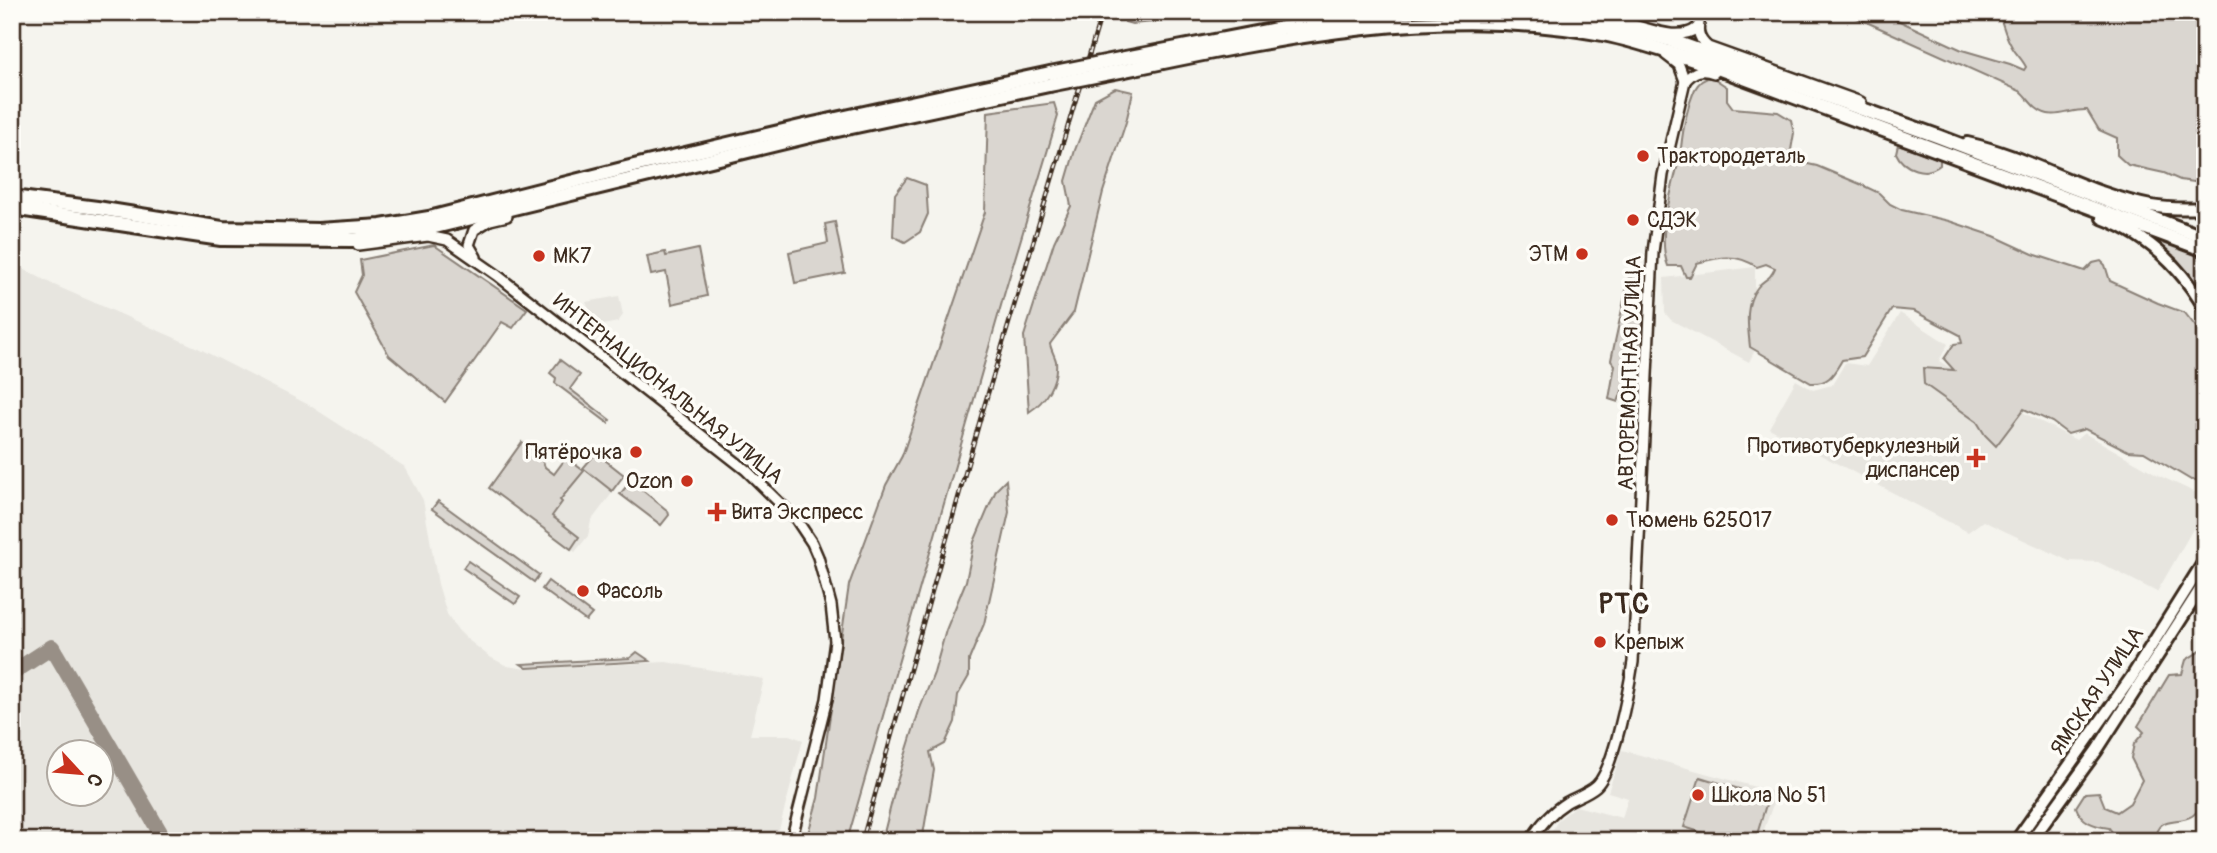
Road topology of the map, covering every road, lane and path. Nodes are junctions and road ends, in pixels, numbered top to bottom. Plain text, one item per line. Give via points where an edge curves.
1 (1407, 12) edge
2 (1507, 12) edge
3 (1701, 12) edge
4 (1588, 21) junction
5 (1697, 28) junction
6 (1606, 34) junction
7 (1125, 64) junction
8 (1049, 79) junction
9 (1685, 80) junction
10 (1791, 96) junction
11 (1887, 118) junction
12 (1937, 136) junction
13 (1977, 165) junction
14 (12, 197) edge
15 (559, 197) junction
16 (12, 208) edge
17 (2205, 208) edge
18 (2205, 238) edge
19 (320, 241) junction
20 (2205, 250) edge
21 (482, 264) junction
22 (2205, 309) edge
23 (2205, 560) edge
24 (2205, 582) edge
25 (791, 841) edge
26 (1530, 841) edge
27 (2016, 841) edge
28 (2031, 841) edge

1 - 7 highway via 1282,28
2 - 4 highway
3 - 5 street
4 - 5 street via 1635,24 1677,36
4 - 11 highway via 1670,40
5 - 11 street via 1708,47 1859,102
6 - 7 highway via 1440,21
6 - 9 street via 1666,54 1679,65
6 - 10 highway
7 - 8 highway, bridge
8 - 14 highway via 813,124 381,226 222,228
8 - 15 highway
9 - 10 street via 1696,71 1708,70
9 - 26 street, АВТОРЕМОНТНАЯ УЛИЦА via 1663,175 1653,252 1630,682 1600,781 1550,814
10 - 13 highway
11 - 12 highway
12 - 17 main road via 2008,155 2135,202
12 - 18 highway
13 - 20 highway
13 - 22 main road via 2136,235 2175,267
15 - 19 highway via 406,233
15 - 21 street via 478,226 469,245
16 - 19 highway via 197,236
19 - 21 street, ИНТЕРНАЦИОНАЛЬНАЯ УЛИЦА via 358,245 436,237
21 - 25 street, ИНТЕРНАЦИОНАЛЬНАЯ УЛИЦА via 746,470 796,519 811,543 827,585 835,641 822,722
23 - 27 main road, ЯМСКАЯ УЛИЦА via 2131,678
24 - 28 main road, ЯМСКАЯ УЛИЦА via 2126,706

